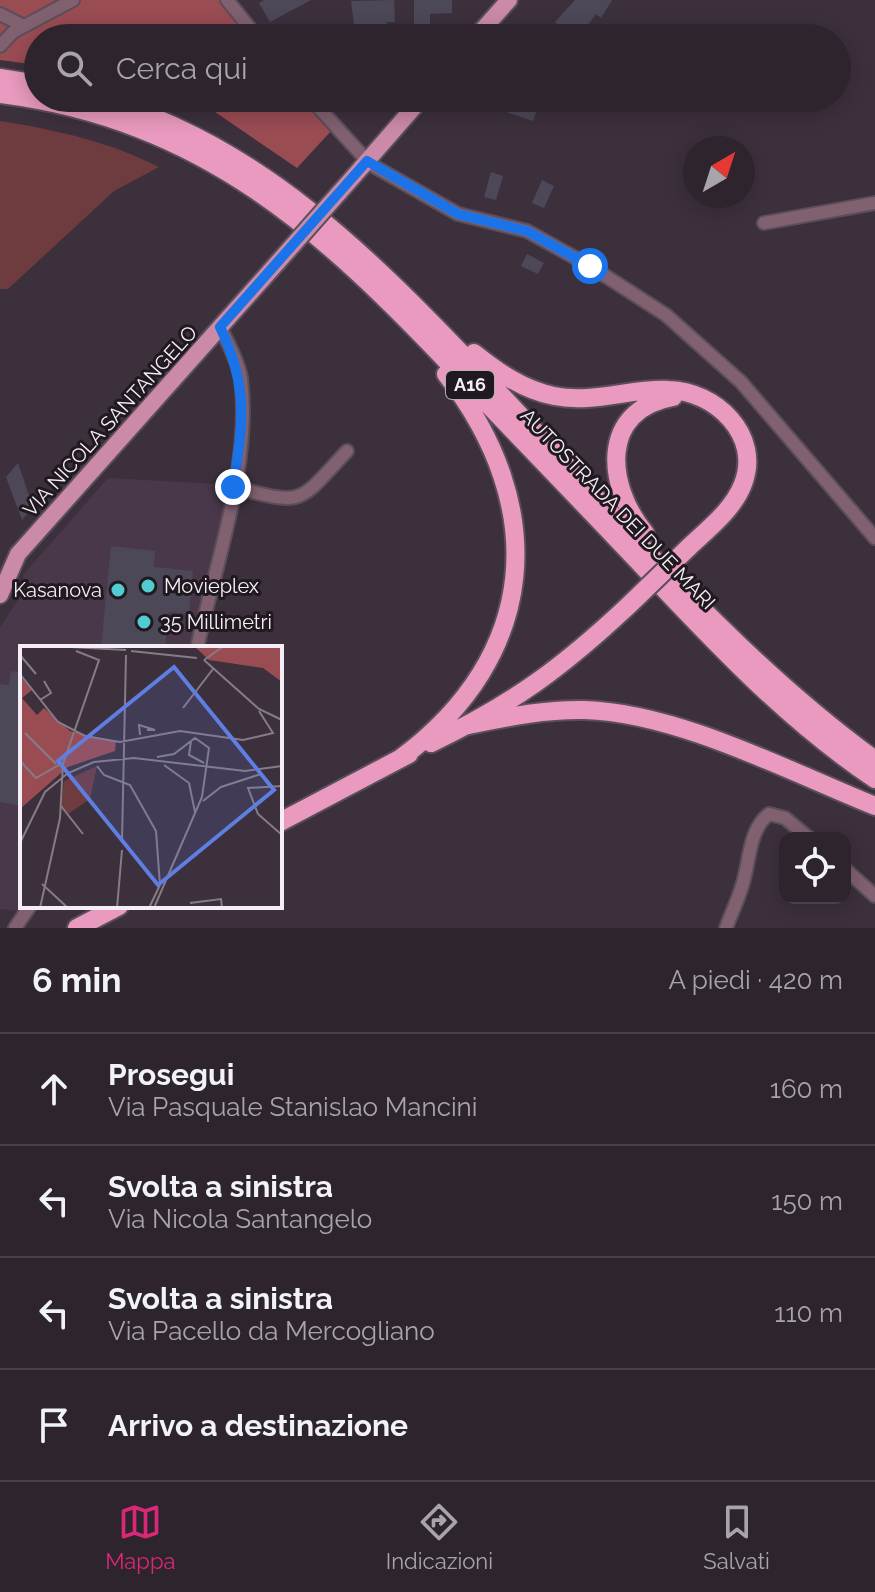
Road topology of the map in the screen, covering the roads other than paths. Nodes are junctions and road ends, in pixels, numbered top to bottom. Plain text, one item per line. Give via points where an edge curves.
1 (73, 0) edge
2 (227, 0) edge
3 (509, 0) edge
4 (0, 14) edge
5 (27, 24) edge
6 (247, 24) edge
7 (488, 24) edge
8 (24, 26) edge
9 (18, 29) junction
10 (0, 46) edge
11 (0, 78) edge
12 (24, 82) edge
13 (0, 94) edge
14 (24, 98) edge
15 (87, 112) edge
16 (134, 112) edge
17 (321, 112) edge
18 (410, 112) edge
19 (194, 135) junction
20 (364, 164) junction
21 (271, 197) junction
22 (875, 203) edge
23 (764, 223) dead end
24 (220, 327) junction
25 (696, 396) junction
26 (347, 451) dead end
27 (233, 487) junction
28 (875, 538) edge
29 (18, 554) junction
30 (0, 562) edge
31 (0, 595) edge
32 (198, 646) edge
33 (469, 725) junction
34 (849, 742) junction
35 (401, 758) junction
36 (875, 760) edge
37 (875, 779) edge
38 (875, 806) edge
39 (282, 821) edge
40 (802, 832) edge
41 (851, 874) edge
42 (875, 896) edge
43 (29, 908) edge
44 (115, 908) edge
45 (85, 925) edge
46 (15, 928) edge
47 (726, 928) edge

1 - 5 street
2 - 6 street
3 - 7 main road
4 - 9 street
8 - 9 street
9 - 10 street
11 - 12 highway
13 - 14 highway, AUTOSTRADA DEI DUE MARI / A16
15 - 21 highway, AUTOSTRADA DEI DUE MARI / A16 via 202,156
16 - 19 highway, AUTOSTRADA DEI DUE MARI / A16
17 - 20 street
18 - 20 main road, VIA NICOLA SANTANGELO
19 - 25 highway via 251,159 311,198 468,347 514,381 566,398 669,390
19 - 34 highway, AUTOSTRADA DEI DUE MARI / A16 via 280,185 364,255 725,631
20 - 24 main road, VIA NICOLA SANTANGELO, bridge
20 - 28 street via 458,214 527,231 666,315 741,382
21 - 35 highway via 441,367 480,426 508,494 516,566 496,647 460,706
21 - 37 highway, AUTOSTRADA DEI DUE MARI / A16 via 396,308 778,703
22 - 23 street
24 - 27 street via 241,376
24 - 29 main road, VIA NICOLA SANTANGELO
25 - 33 highway, bridge via 718,406 743,439 747,463 736,499 544,680
25 - 34 highway via 650,404 625,426 615,456 625,502 639,526 681,572
26 - 27 street via 305,496 283,500
27 - 32 street via 227,538
29 - 30 main road, VIA NICOLA SANTANGELO
29 - 31 main road, VIA NICOLA SANTANGELO
33 - 35 highway
33 - 38 highway via 561,710 624,714 696,734
34 - 36 highway, AUTOSTRADA DEI DUE MARI / A16
35 - 39 highway
40 - 47 street via 785,818 764,818
41 - 42 street
43 - 46 street
44 - 45 highway

